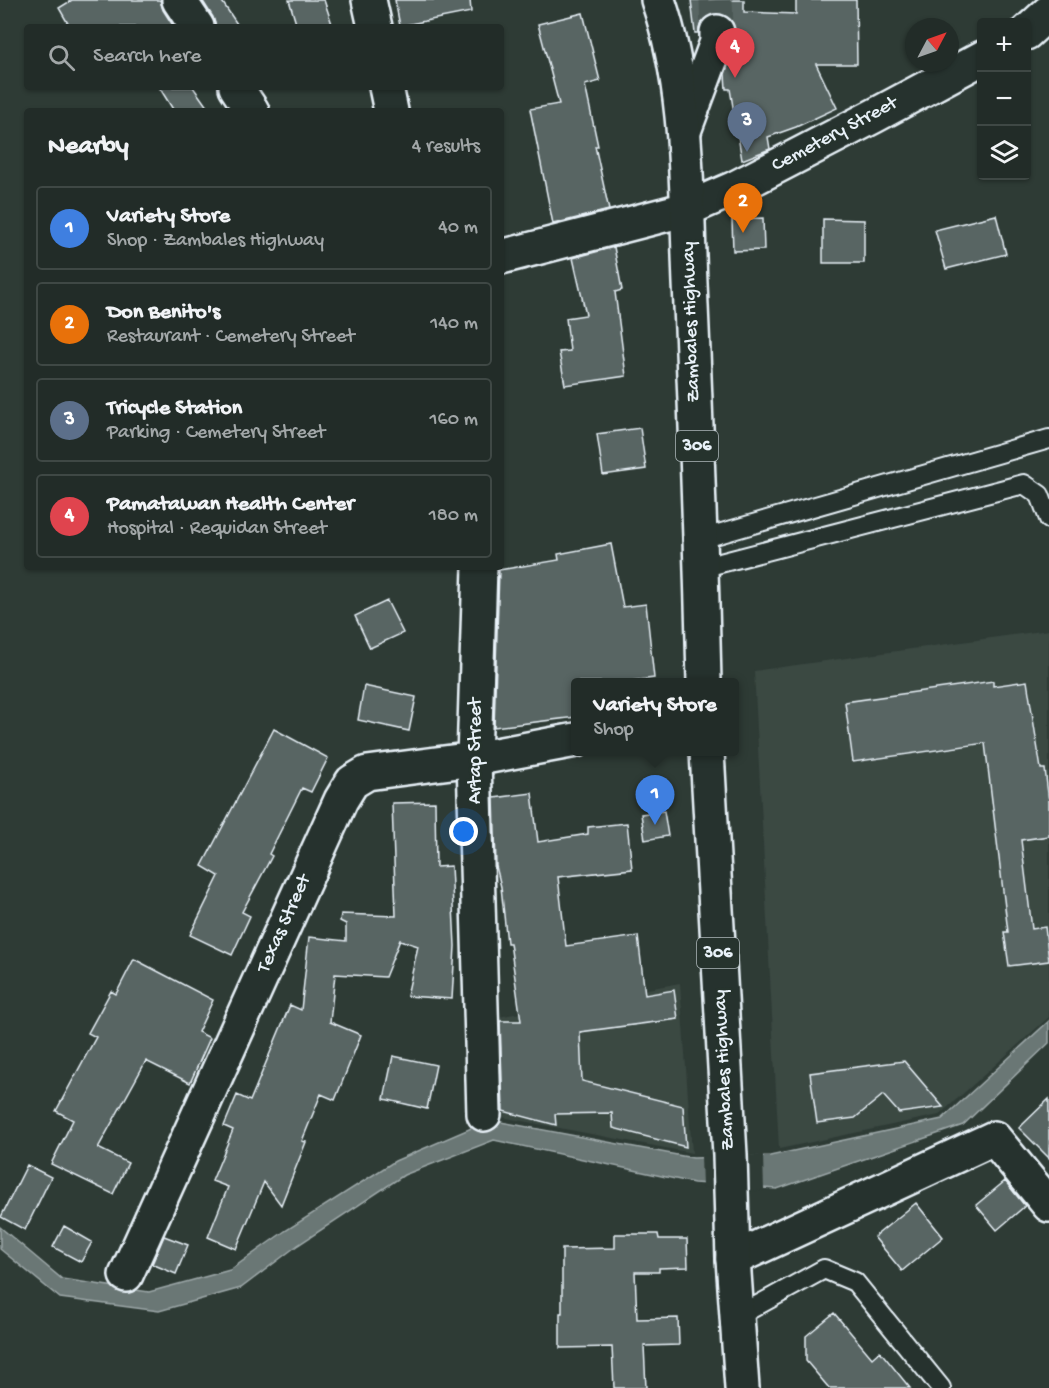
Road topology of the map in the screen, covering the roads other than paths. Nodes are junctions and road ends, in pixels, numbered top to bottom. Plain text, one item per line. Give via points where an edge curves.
1 (179, 0) edge
2 (369, 0) edge
3 (658, 0) edge
4 (1049, 12) edge
5 (195, 24) edge
6 (374, 24) edge
7 (1031, 28) edge
8 (717, 32) tunnel mouth
9 (977, 60) edge
10 (238, 90) edge
11 (387, 90) edge
12 (250, 108) edge
13 (390, 108) edge
14 (684, 131) junction
15 (687, 209) junction
16 (504, 256) edge
17 (1049, 439) edge
18 (1049, 519) edge
19 (701, 553) junction
20 (480, 570) edge
21 (704, 678) edge
22 (571, 741) edge
23 (706, 756) edge
24 (474, 759) junction
25 (484, 1114) dead end
26 (1049, 1205) edge
27 (733, 1259) junction
28 (126, 1275) dead end
29 (738, 1316) junction
30 (742, 1388) edge
31 (941, 1388) edge

1 - 5 street
2 - 6 street
3 - 14 street, Zambales Highway / 306 via 669,32
4 - 7 street
8 - 14 street via 717,42
9 - 15 street, Cemetery Street
10 - 12 street
11 - 13 street
14 - 15 street, Zambales Highway / 306
15 - 16 street, Cemetery Street
15 - 19 street, Zambales Highway / 306
17 - 19 lane
18 - 19 lane via 1040,495 1024,484
19 - 21 street, Zambales Highway / 306
20 - 24 street, Artap Street
22 - 24 street, Texas Street
23 - 27 street, Zambales Highway / 306
24 - 25 street, Artap Street
24 - 28 street, Texas Street via 367,773 352,782
26 - 27 street via 994,1138
27 - 29 street, Zambales Highway / 306
29 - 30 street, Zambales Highway / 306
29 - 31 lane via 824,1269 855,1282

